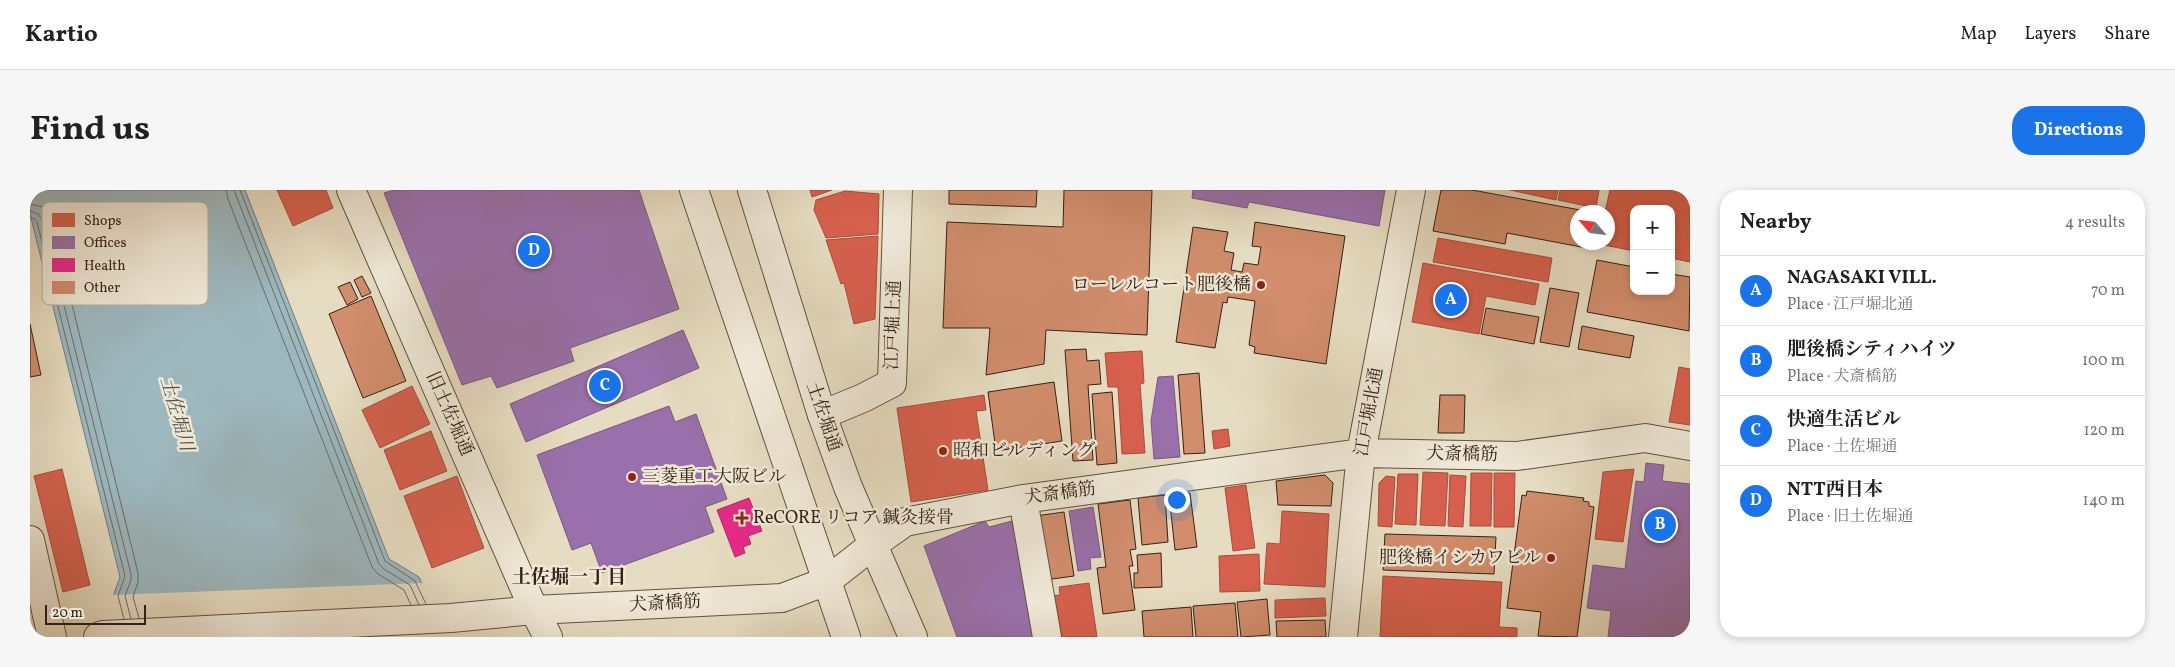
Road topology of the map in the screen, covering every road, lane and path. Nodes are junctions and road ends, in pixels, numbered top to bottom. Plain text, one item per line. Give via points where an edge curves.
1 (351, 190) edge
2 (694, 190) edge
3 (752, 190) edge
4 (898, 190) edge
5 (1411, 190) edge
6 (822, 415) junction
7 (1690, 446) edge
8 (1361, 453) junction
9 (1023, 499) junction
10 (30, 540) edge
11 (874, 544) junction
12 (827, 581) junction
13 (534, 610) junction
14 (101, 636) edge
15 (52, 637) edge
16 (548, 637) edge
17 (846, 637) edge
18 (913, 637) edge
19 (1047, 637) edge
20 (1343, 637) edge

1 - 13 street, 旧土佐堀通
2 - 12 street
3 - 6 street, 土佐堀通
4 - 6 street, 江戸堀上通 via 892,383
5 - 8 street, 江戸堀北通
6 - 11 street, 土佐堀通 via 848,488
7 - 8 street, 犬斎橋筋 via 1645,438 1518,456
8 - 9 street, 犬斎橋筋
8 - 20 street, 江戸堀北通
9 - 11 street, 犬斎橋筋 via 905,522
9 - 19 street
10 - 15 street
11 - 12 street, 犬斎橋筋
11 - 18 street, 土佐堀通
12 - 13 street, 犬斎橋筋 via 782,598
12 - 17 street
13 - 14 street, 犬斎橋筋 via 451,618
13 - 16 street, 旧土佐堀通

